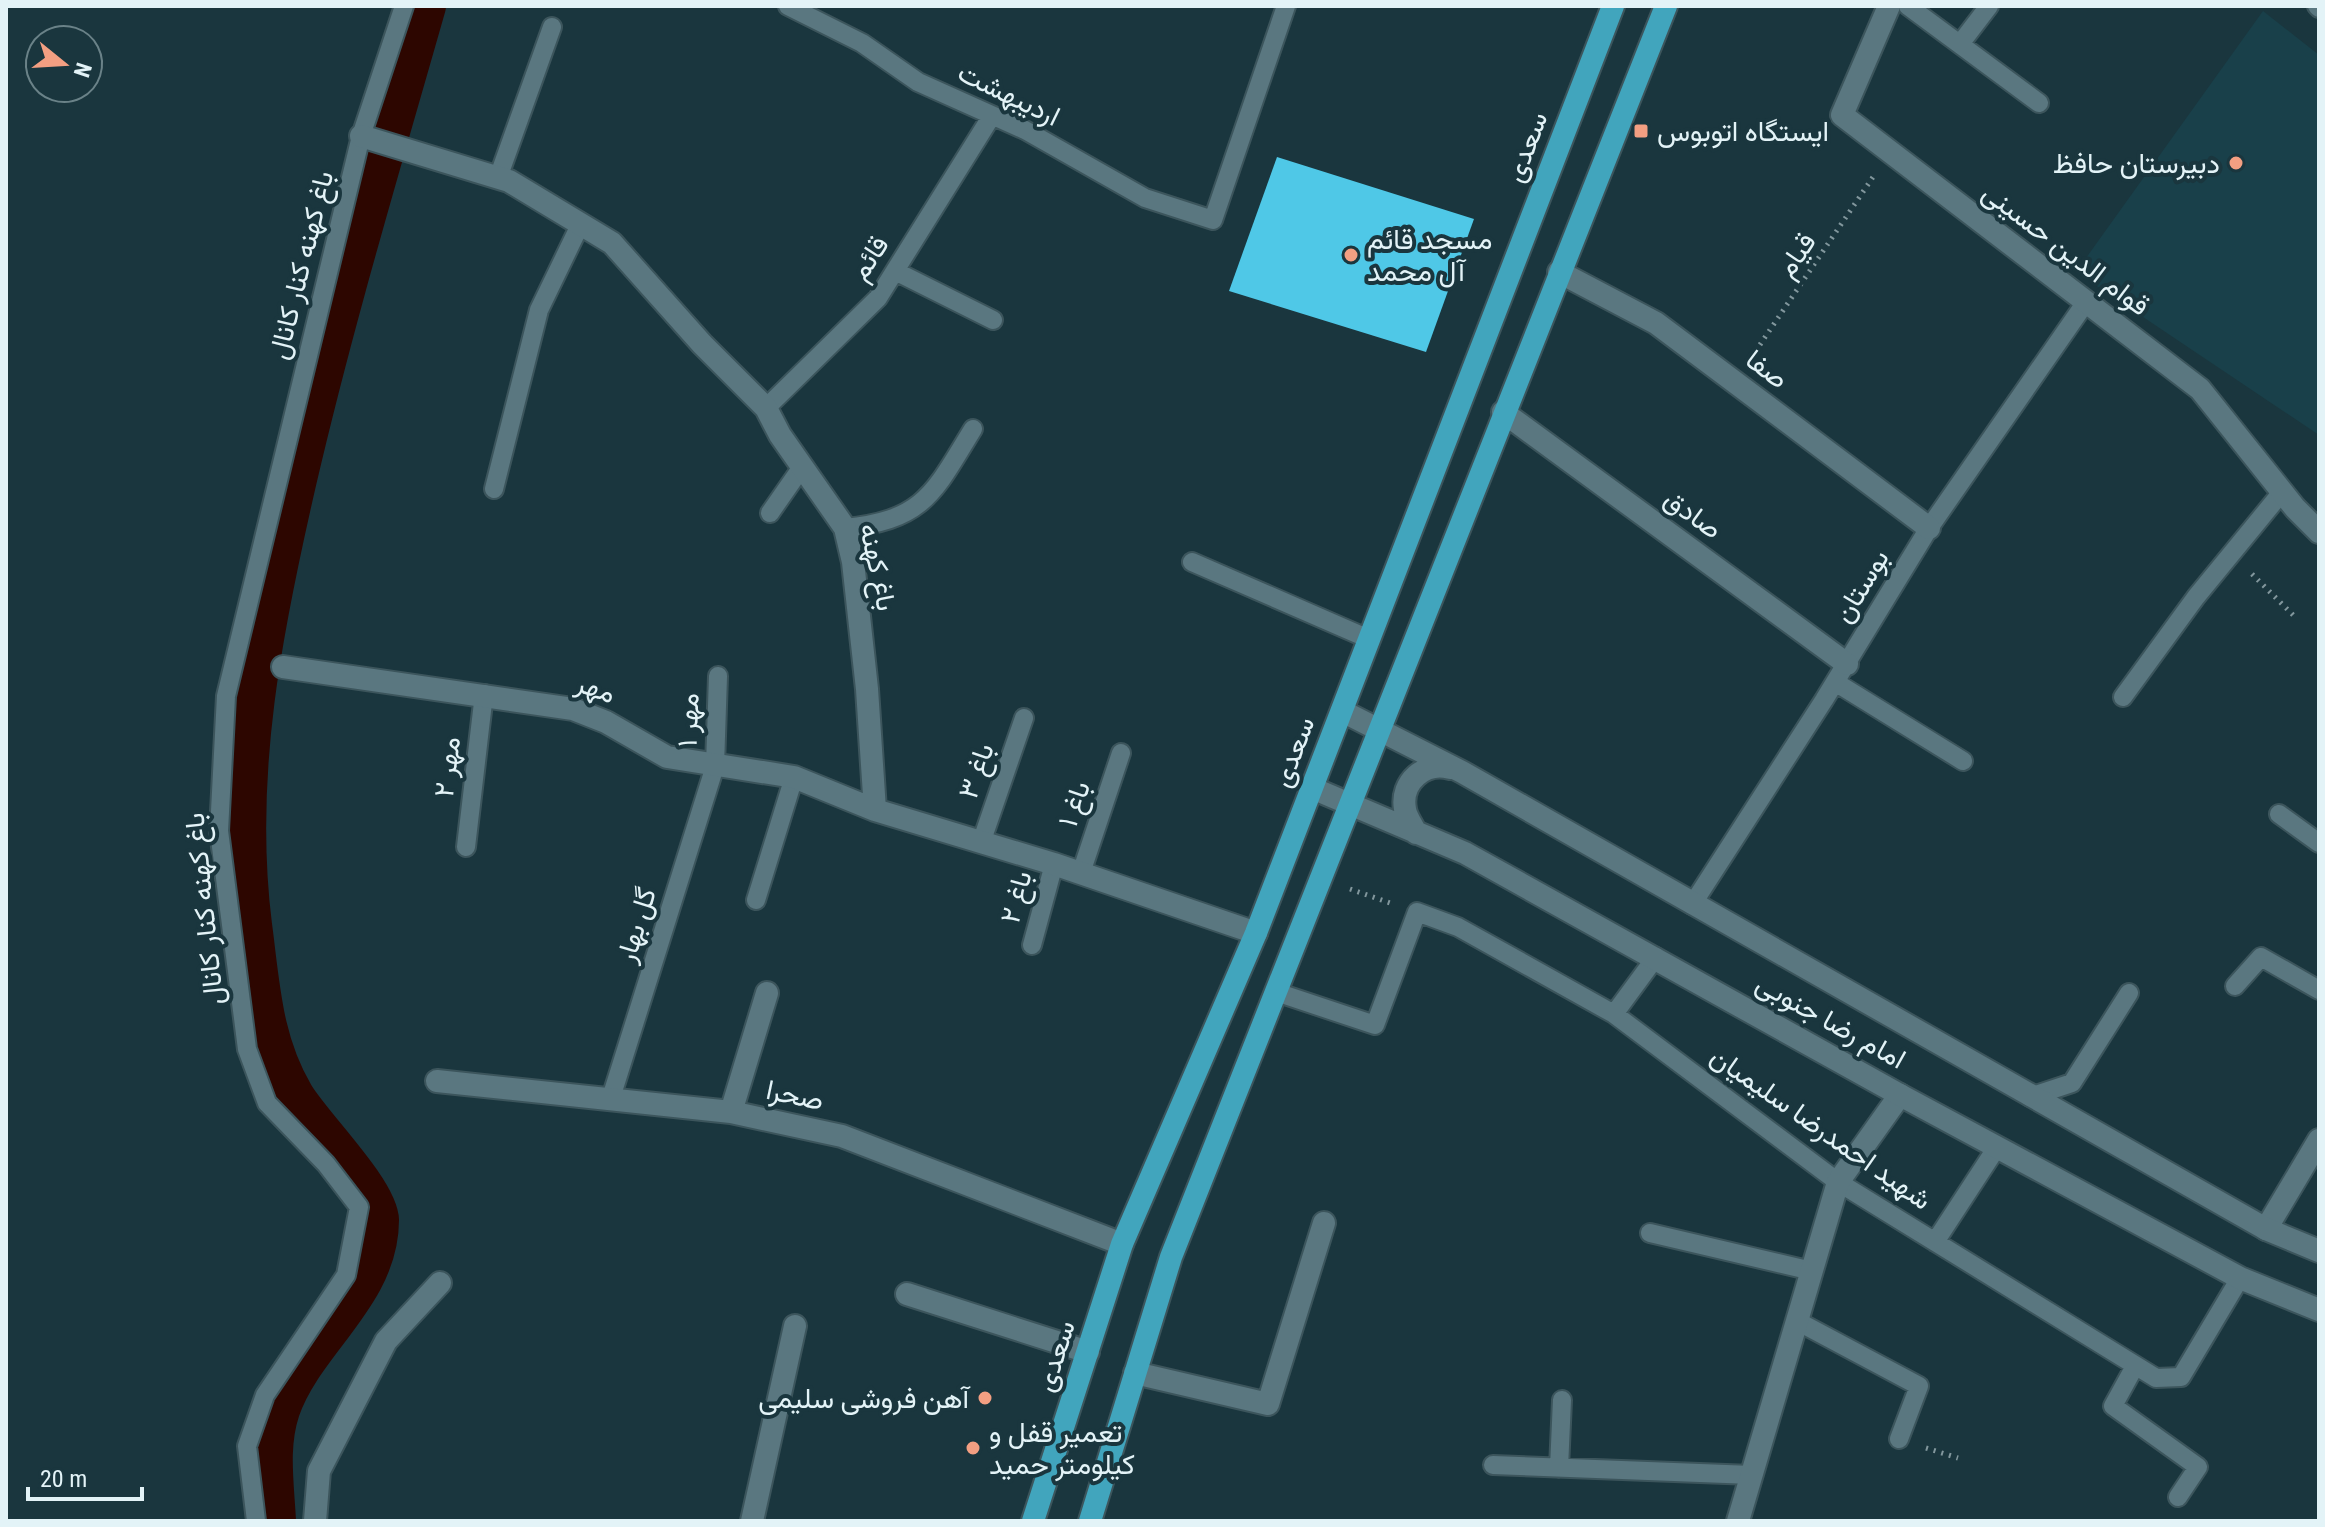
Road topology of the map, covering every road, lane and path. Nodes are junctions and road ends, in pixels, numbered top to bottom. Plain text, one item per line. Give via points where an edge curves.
1 (404, 6) edge
2 (788, 6) edge
3 (1286, 6) edge
4 (1613, 6) edge
5 (1666, 6) edge
6 (1889, 6) edge
7 (1908, 6) edge
8 (1989, 6) edge
9 (552, 27) dead end
10 (1960, 44) junction
11 (2039, 103) dead end
12 (991, 117) junction
13 (361, 136) junction
14 (1890, 151) junction
15 (498, 178) junction
16 (581, 223) junction
17 (895, 271) junction
18 (1559, 272) junction
19 (2086, 302) junction
20 (993, 320) dead end
21 (1734, 382) junction
22 (766, 408) junction
23 (1503, 412) junction
24 (973, 429) dead end
25 (802, 467) junction
26 (494, 489) dead end
27 (2282, 492) junction
28 (770, 513) dead end
29 (845, 528) junction
30 (1929, 528) junction
31 (2319, 532) edge
32 (2232, 553) junction
33 (1192, 562) dead end
34 (2297, 619) dead end
35 (1369, 639) junction
36 (283, 667) dead end
37 (1841, 673) junction
38 (718, 676) dead end
39 (484, 694) junction
40 (2123, 697) dead end
41 (1342, 711) junction
42 (1024, 718) dead end
43 (1377, 728) junction
44 (1121, 753) dead end
45 (1963, 761) dead end
46 (715, 766) junction
47 (1462, 772) junction
48 (794, 777) junction
49 (1312, 788) junction
50 (1347, 803) junction
51 (875, 810) junction
52 (2279, 814) dead end
53 (1416, 833) junction
54 (981, 843) junction
55 (2319, 843) edge
56 (466, 847) dead end
57 (1054, 864) junction
58 (1081, 873) junction
59 (1321, 879) junction
60 (756, 900) dead end
61 (1692, 905) junction
62 (1417, 912) junction
63 (1256, 933) junction
64 (1032, 945) dead end
65 (1656, 957) junction
66 (2235, 986) dead end
67 (2319, 990) edge
68 (1276, 992) junction
69 (767, 993) dead end
70 (2129, 993) dead end
71 (1614, 1014) junction
72 (437, 1081) dead end
73 (1900, 1095) junction
74 (2030, 1097) junction
75 (610, 1101) junction
76 (731, 1112) junction
77 (2319, 1140) edge
78 (1997, 1147) junction
79 (1838, 1182) junction
80 (1324, 1223) dead end
81 (2266, 1229) junction
82 (1650, 1233) dead end
83 (1935, 1242) junction
84 (1122, 1244) junction
85 (2319, 1251) edge
86 (1812, 1271) junction
87 (2240, 1278) junction
88 (440, 1283) dead end
89 (907, 1294) dead end
90 (2319, 1310) edge
91 (1797, 1321) junction
92 (795, 1326) dead end
93 (1088, 1352) junction
94 (2135, 1366) junction
95 (1135, 1373) junction
96 (1562, 1400) dead end
97 (1899, 1439) dead end
98 (1493, 1465) dead end
99 (1559, 1468) junction
100 (1752, 1475) junction
101 (2178, 1497) dead end
102 (256, 1521) edge
103 (315, 1521) edge
104 (752, 1521) edge
105 (1033, 1521) edge
106 (1090, 1521) edge
107 (1738, 1521) edge

1 - 13 lane, باغ کهنه کنار کانال
2 - 12 lane, اردیبهشت via 862,43 918,82
3 - 12 lane, اردیبهشت via 1213,220 1145,198 1025,130
4 - 35 main road, سعدی
5 - 18 main road
6 - 14 street, قوام الدین حسینی via 1842,115
7 - 10 lane
8 - 10 lane
9 - 15 lane
10 - 11 lane
12 - 17 lane, قائم
13 - 15 street, باغ کهنه
13 - 102 lane, باغ کهنه کنار کانال via 226,696 219,831 247,1049 267,1103 359,1207 346,1275 265,1395 247,1446
14 - 19 street, قوام الدین حسینی
14 - 21 path, قیام
15 - 16 street, باغ کهنه
16 - 22 street, باغ کهنه via 612,243
16 - 26 lane via 539,310
17 - 20 lane
17 - 22 lane, قائم via 878,298
18 - 21 street, صفا via 1656,323
18 - 23 main road
19 - 27 street, قوام الدین حسینی via 2200,389
19 - 30 lane, بوستان
21 - 30 street, صفا
22 - 25 street, باغ کهنه
23 - 37 street, صادق
23 - 43 main road
24 - 29 lane via 917,508 881,525
25 - 28 lane
25 - 29 street, باغ کهنه
27 - 31 street, قوام الدین حسینی
27 - 32 lane
29 - 51 street, باغ کهنه via 867,689
30 - 37 lane, بوستان
32 - 34 path
32 - 40 lane
33 - 35 lane
35 - 41 main road, سعدی
36 - 39 street, مهر
37 - 45 lane
37 - 61 lane, بوستان
38 - 46 lane, مهر ۱
39 - 46 street, مهر via 573,709 667,757
39 - 56 lane, مهر ۲
41 - 43 street, امام رضا جنوبی
41 - 49 main road, سعدی
42 - 54 lane, باغ ۳
43 - 47 street, امام رضا جنوبی
43 - 50 main road
44 - 58 lane, باغ ۱
46 - 48 street, مهر
46 - 75 lane, گل بهار
47 - 53 street via 1431,766 1411,783 1405,810
47 - 61 street, امام رضا جنوبی
48 - 51 street, مهر
48 - 60 lane
49 - 50 street, امام رضا جنوبی
49 - 63 main road, سعدی
50 - 53 street, امام رضا جنوبی
50 - 59 main road
51 - 54 street
52 - 55 lane
53 - 65 street, امام رضا جنوبی via 1465,853
54 - 57 street
57 - 58 street
57 - 64 lane, باغ ۲
58 - 63 street
59 - 62 path
59 - 68 main road
61 - 74 street, امام رضا جنوبی
62 - 68 lane via 1375,1025
62 - 71 lane, شهید احمدرضا سلیمیان via 1458,927
63 - 84 main road, سعدی
65 - 71 lane
65 - 73 street, امام رضا جنوبی
66 - 67 lane via 2261,957
68 - 95 main road via 1171,1257
69 - 76 street
70 - 74 lane via 2072,1083
71 - 79 lane, شهید احمدرضا سلیمیان
72 - 75 street, صحرا
73 - 78 street, امام رضا جنوبی
73 - 79 street
74 - 81 street, امام رضا جنوبی
75 - 76 street, صحرا
76 - 84 street, صحرا via 842,1136
77 - 81 street
78 - 83 lane
78 - 87 street, امام رضا جنوبی
79 - 83 lane, شهید احمدرضا سلیمیان
79 - 86 street
80 - 95 street via 1268,1404
81 - 85 street, امام رضا جنوبی
82 - 86 lane
83 - 94 lane, شهید احمدرضا سلیمیان
84 - 93 main road, سعدی
86 - 91 street
87 - 90 street, امام رضا جنوبی
87 - 94 lane, شهید احمدرضا سلیمیان via 2181,1377 2156,1378
88 - 103 street via 386,1341 319,1471
89 - 93 street
91 - 97 lane via 1919,1386
91 - 100 street
92 - 104 street
93 - 105 main road, سعدی
94 - 101 lane via 2113,1406 2198,1467
95 - 106 main road
96 - 99 lane
98 - 99 lane
99 - 100 lane
100 - 107 street

